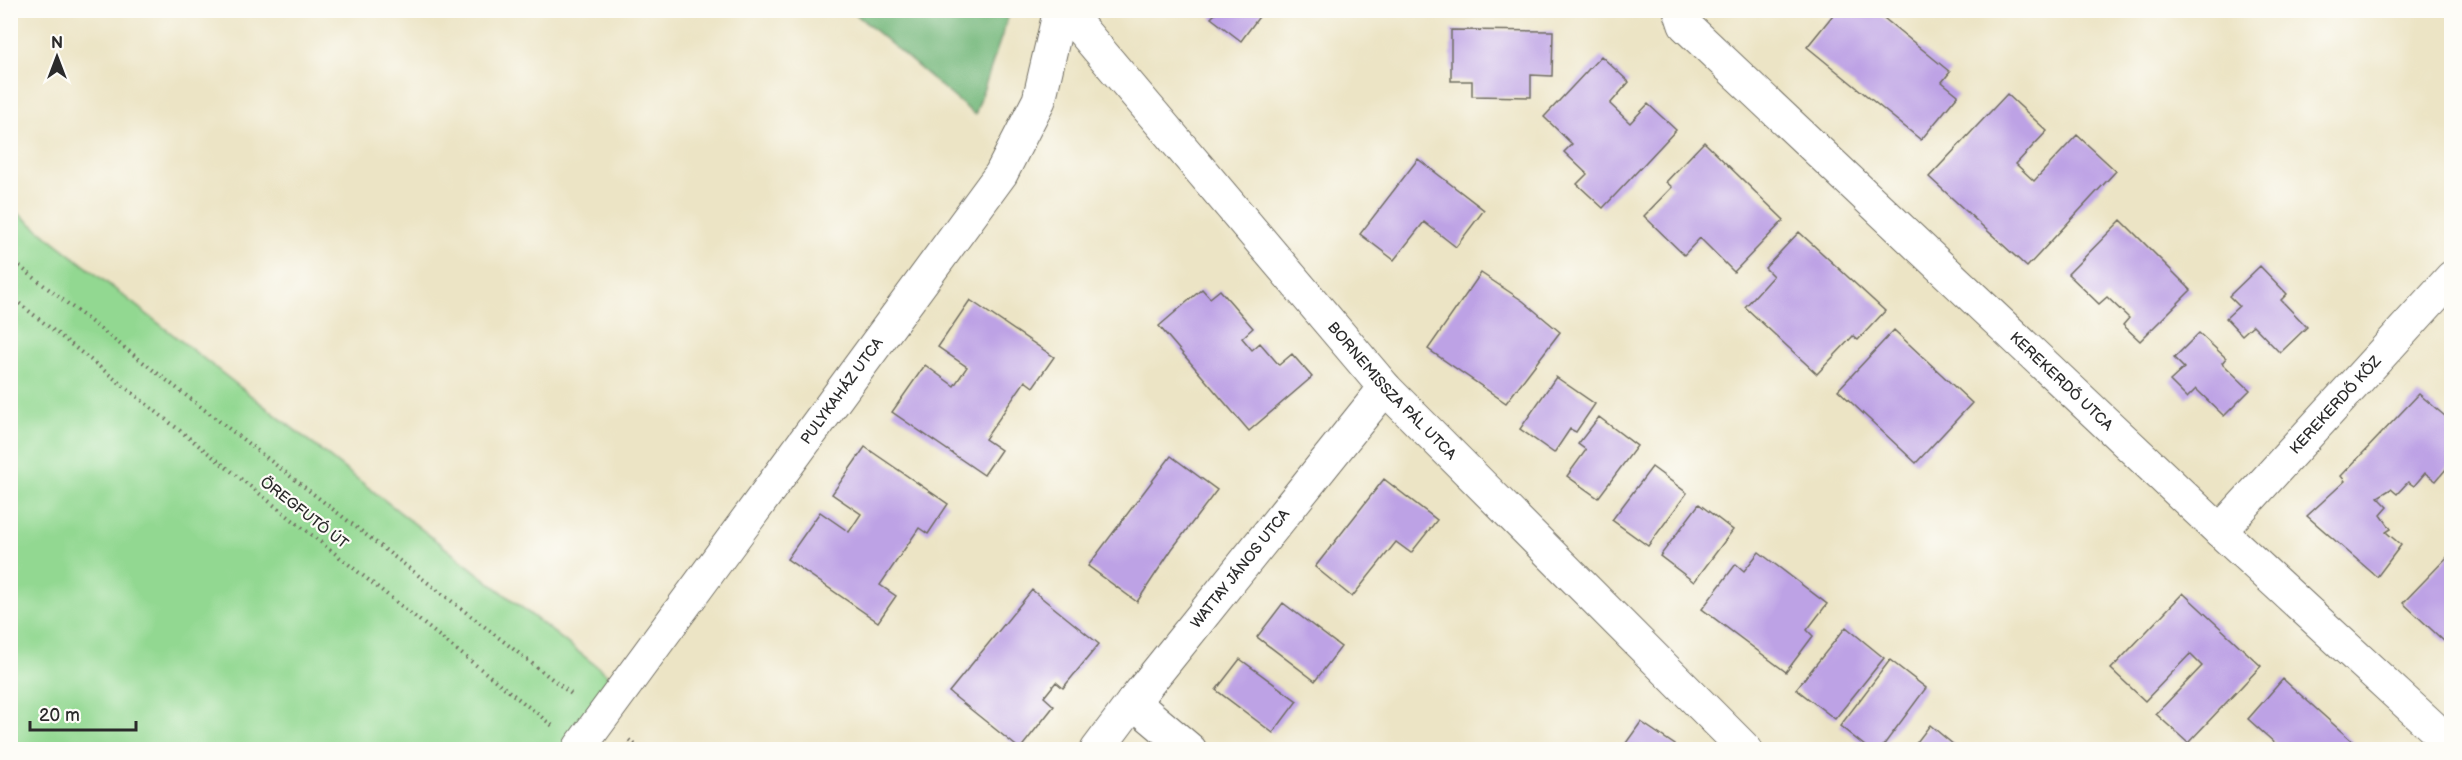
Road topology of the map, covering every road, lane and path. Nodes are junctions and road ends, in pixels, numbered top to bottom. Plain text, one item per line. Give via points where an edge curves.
1 (1062, 10) edge
2 (1680, 10) edge
3 (10, 259) edge
4 (2451, 277) edge
5 (10, 296) edge
6 (1386, 388) junction
7 (2220, 531) junction
8 (1133, 702) junction
9 (602, 719) junction
10 (2451, 745) edge
11 (580, 747) joint
12 (642, 750) edge
13 (1097, 750) edge
14 (1190, 750) edge
15 (1746, 750) edge

1 - 6 street, BORNEMISSZA PÁL UTCA
1 - 9 street, PULYKAHÁZ UTCA via 1039,100 1001,174
2 - 7 street, KEREKERDŐ UTCA via 1694,33
3 - 9 path
4 - 7 street, KEREKERDŐ KÖZ
5 - 11 path, ÖREGFUTÓ ÚT
6 - 8 street, WATTAY JÁNOS UTCA
6 - 15 street, BORNEMISSZA PÁL UTCA
7 - 10 street, KEREKERDŐ UTCA
8 - 13 street, WATTAY JÁNOS UTCA
8 - 14 street
9 - 11 street, PULYKAHÁZ UTCA
9 - 12 path

